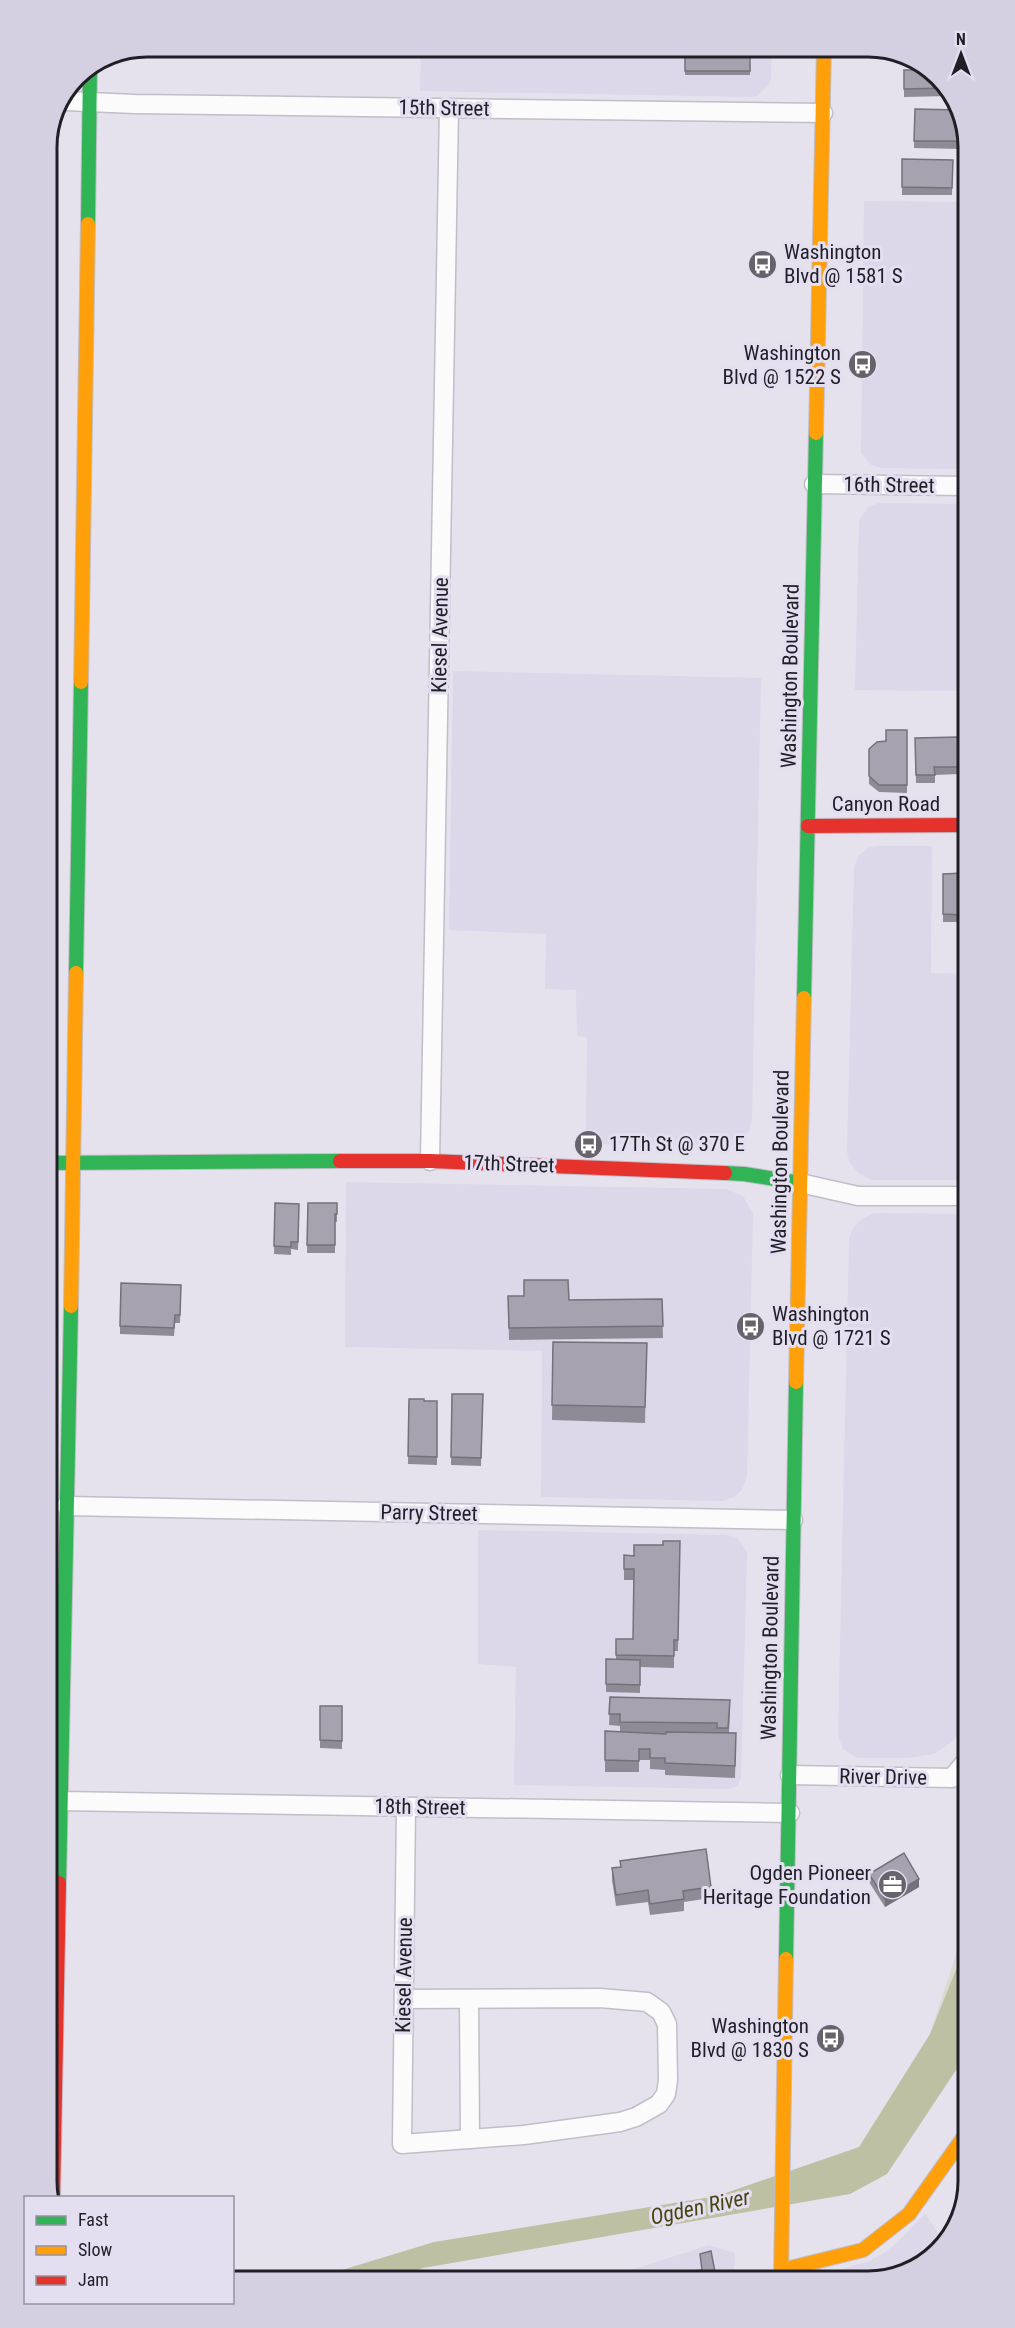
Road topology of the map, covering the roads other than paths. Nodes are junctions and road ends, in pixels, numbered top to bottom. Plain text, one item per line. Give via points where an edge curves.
1 (824, 57) edge
2 (90, 77) edge
3 (70, 101) edge
4 (90, 101) junction
5 (449, 108) junction
6 (823, 114) junction
7 (814, 484) junction
8 (958, 486) edge
9 (958, 825) edge
10 (808, 826) junction
11 (430, 1161) junction
12 (57, 1162) edge
13 (73, 1163) junction
14 (800, 1183) junction
15 (958, 1196) edge
16 (66, 1506) junction
17 (793, 1520) junction
18 (57, 1747) edge
19 (958, 1771) edge
20 (790, 1775) junction
21 (57, 1800) edge
22 (406, 1807) junction
23 (789, 1813) junction
24 (404, 1999) junction
25 (469, 1999) junction
26 (470, 2139) junction
27 (958, 2145) edge
28 (781, 2271) edge
29 (791, 2271) edge

1 - 6 street, Washington Boulevard
2 - 4 street
3 - 4 street, 15th Street
4 - 5 street, 15th Street
4 - 13 street
5 - 6 street, 15th Street
5 - 11 street, Kiesel Avenue
6 - 7 street, Washington Boulevard
7 - 8 street, 16th Street
7 - 10 street, Washington Boulevard
9 - 10 street, Canyon Road
10 - 14 street, Washington Boulevard
11 - 13 street, 17th Street
11 - 14 street, 17th Street via 744,1174
12 - 13 street, 17th Street
13 - 16 street
14 - 15 street, 17th Street via 858,1196
14 - 17 street, Washington Boulevard
16 - 17 street, Parry Street
16 - 18 street
17 - 20 street, Washington Boulevard
19 - 20 street, River Drive via 952,1778
20 - 23 street, Washington Boulevard
21 - 22 street, 18th Street
22 - 23 street, 18th Street
22 - 24 street, Kiesel Avenue
23 - 28 street, Washington Boulevard
24 - 25 street
24 - 26 street, Kiesel Avenue via 402,2144
25 - 26 street
25 - 26 street via 600,1998 647,2002 662,2012 668,2044 666,2094 636,2117 592,2126
27 - 29 street via 909,2214 863,2250

